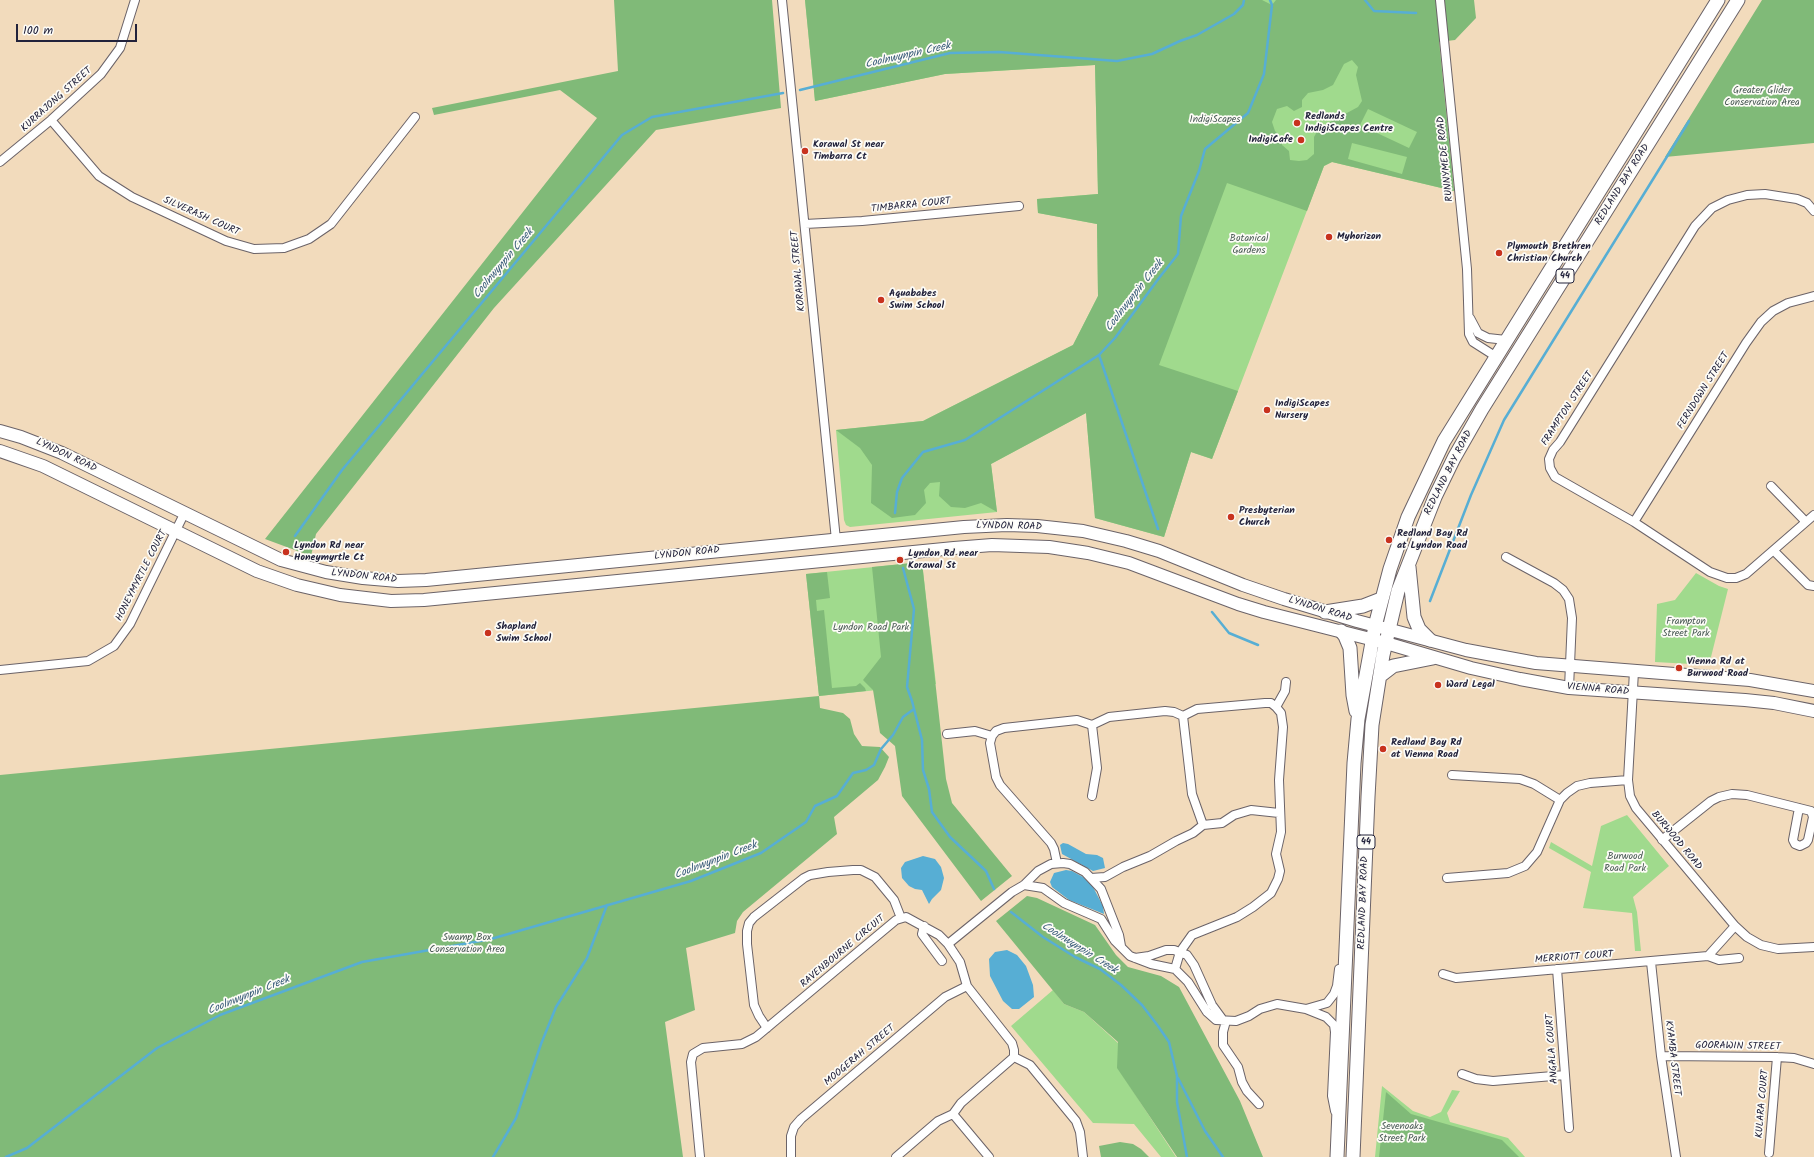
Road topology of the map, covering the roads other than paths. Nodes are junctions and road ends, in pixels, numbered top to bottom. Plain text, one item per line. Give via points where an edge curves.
1 (135, 0) edge
2 (782, 0) edge
3 (1440, 0) edge
4 (1718, 0) edge
5 (1738, 0) edge
6 (415, 117) dead end
7 (51, 120) junction
8 (0, 162) edge
9 (1019, 206) dead end
10 (1814, 211) edge
11 (805, 224) junction
12 (1814, 296) edge
13 (1469, 316) junction
14 (1501, 348) junction
15 (1514, 358) junction
16 (0, 430) edge
17 (0, 451) edge
18 (1771, 486) dead end
19 (184, 514) junction
20 (1814, 515) edge
21 (1634, 522) junction
22 (1806, 522) junction
23 (176, 532) junction
24 (836, 540) junction
25 (1774, 551) junction
26 (1506, 557) dead end
27 (838, 559) junction
28 (1409, 561) junction
29 (1814, 586) edge
30 (1381, 599) junction
31 (1325, 612) junction
32 (1375, 626) junction
33 (1388, 629) junction
34 (1340, 631) junction
35 (1372, 640) junction
36 (1430, 640) junction
37 (1386, 644) junction
38 (1433, 658) junction
39 (1570, 667) junction
40 (0, 670) edge
41 (1634, 671) junction
42 (1380, 676) junction
43 (1286, 682) dead end
44 (1569, 688) junction
45 (1814, 691) edge
46 (1632, 693) junction
47 (1276, 707) junction
48 (1814, 711) edge
49 (1183, 716) junction
50 (1358, 719) junction
51 (1092, 725) junction
52 (947, 734) dead end
53 (992, 736) junction
54 (1452, 775) dead end
55 (1628, 780) junction
56 (1092, 796) dead end
57 (1560, 800) junction
58 (1799, 808) dead end
59 (1279, 813) junction
60 (1203, 825) junction
61 (1662, 840) junction
62 (1057, 863) junction
63 (1038, 871) junction
64 (1105, 877) junction
65 (1091, 878) junction
66 (1447, 878) dead end
67 (1350, 881) junction
68 (1024, 885) junction
69 (1043, 888) junction
70 (1101, 889) junction
71 (901, 918) junction
72 (924, 926) junction
73 (1735, 926) junction
74 (948, 944) junction
75 (1121, 946) junction
76 (1814, 947) edge
77 (1180, 952) junction
78 (1708, 956) junction
79 (1739, 958) dead end
80 (1134, 959) junction
81 (942, 961) dead end
82 (1651, 962) junction
83 (1175, 969) junction
84 (1557, 969) junction
85 (1443, 974) dead end
86 (968, 986) junction
87 (1306, 1009) junction
88 (1225, 1021) junction
89 (767, 1028) junction
90 (1661, 1056) junction
91 (1014, 1057) junction
92 (1777, 1057) junction
93 (1814, 1064) edge
94 (1462, 1074) dead end
95 (1565, 1076) junction
96 (1259, 1104) dead end
97 (953, 1114) junction
98 (1339, 1126) junction
99 (1569, 1128) dead end
100 (1769, 1153) dead end
101 (700, 1157) edge
102 (791, 1157) edge
103 (896, 1157) edge
104 (989, 1157) edge
105 (1083, 1157) edge
106 (1337, 1157) edge
107 (1353, 1157) edge
108 (1676, 1157) edge

1 - 7 street, KURRAJONG STREET via 120,48 101,74
2 - 11 street, KORAWAL STREET
3 - 13 street, RUNNYMEDE ROAD via 1467,269
4 - 14 main road, REDLAND BAY ROAD / 44
5 - 15 main road, REDLAND BAY ROAD / 44
6 - 7 street, SILVERASH COURT via 331,224 309,239 284,248 254,248 226,241 125,193 99,176
7 - 8 street, KURRAJONG STREET
9 - 11 street, TIMBARRA COURT
10 - 21 street, FRAMPTON STREET via 1807,203 1797,199 1765,194 1728,200 1712,208 1695,226 1553,450 1549,459 1555,477
11 - 24 street, KORAWAL STREET
12 - 21 street, FERNDOWN STREET via 1788,303 1760,322
13 - 14 street, RUNNYMEDE ROAD via 1478,333
13 - 14 street, RUNNYMEDE ROAD via 1469,334 1473,342 1481,349
14 - 15 main road
14 - 30 main road, REDLAND BAY ROAD / 44 via 1432,464 1408,517
15 - 28 main road, REDLAND BAY ROAD / 44 via 1454,458
16 - 19 main road, LYNDON ROAD via 62,453
17 - 23 main road, LYNDON ROAD via 43,466
18 - 22 street
19 - 23 street, HONEYMYRTLE COURT
19 - 24 main road, LYNDON ROAD via 282,560 326,572 398,581
20 - 22 street, FRAMPTON STREET
21 - 25 street, FRAMPTON STREET via 1710,572 1726,578 1746,574
22 - 25 street, FRAMPTON STREET
23 - 27 main road, LYNDON ROAD via 257,571 297,586 340,595 391,601
23 - 40 street, HONEYMYRTLE COURT via 130,624 114,646 88,661
24 - 27 main road
24 - 31 main road, LYNDON ROAD via 986,525 1037,526 1083,531 1159,551 1243,585
25 - 29 street via 1808,585
26 - 39 street via 1554,583 1569,599 1572,618
27 - 34 main road, LYNDON ROAD via 978,546 1015,545 1072,550 1129,563 1238,604
28 - 33 main road, REDLAND BAY ROAD / 44
28 - 36 main road via 1412,612 1419,629
30 - 31 main road via 1363,606
30 - 32 main road, REDLAND BAY ROAD / 44
31 - 32 main road, LYNDON ROAD
32 - 33 main road, LYNDON ROAD
32 - 35 main road, REDLAND BAY ROAD / 44
33 - 36 main road, VIENNA ROAD
33 - 37 main road, REDLAND BAY ROAD / 44
34 - 35 main road, LYNDON ROAD
34 - 50 main road via 1350,648 1353,695
35 - 37 main road, LYNDON ROAD
35 - 50 main road, REDLAND BAY ROAD / 44
36 - 39 main road, VIENNA ROAD via 1494,655
37 - 38 main road, VIENNA ROAD
37 - 42 main road, REDLAND BAY ROAD / 44
38 - 42 main road via 1392,666
38 - 44 main road, VIENNA ROAD via 1513,678
39 - 41 main road, VIENNA ROAD
39 - 44 street
41 - 45 main road, VIENNA ROAD via 1750,680
41 - 46 street, BURWOOD ROAD
42 - 107 main road, REDLAND BAY ROAD / 44 via 1372,725 1369,778
43 - 47 street via 1285,691
44 - 46 main road, VIENNA ROAD
46 - 48 main road, VIENNA ROAD via 1745,700
46 - 55 street, BURWOOD ROAD
47 - 49 street via 1271,704 1258,704 1197,709
47 - 59 street via 1281,713 1283,727
49 - 51 street via 1165,711 1109,717
49 - 60 street via 1192,794
50 - 67 main road, REDLAND BAY ROAD / 44
51 - 53 street via 1077,720 1004,728
51 - 56 street via 1097,768
52 - 53 street via 975,731
53 - 62 street via 991,749 1000,786 1051,843
54 - 57 street via 1520,779 1534,784
55 - 57 street via 1602,781 1577,786
55 - 61 street, BURWOOD ROAD via 1630,796 1636,808
57 - 66 street via 1537,852 1525,866 1508,873
58 - 61 street via 1747,795 1732,794 1719,797
59 - 60 street via 1251,810 1234,815 1222,823
59 - 77 street via 1281,832 1276,854 1280,872 1271,893 1237,917 1192,935
60 - 64 street via 1150,856
61 - 73 street, BURWOOD ROAD
62 - 63 street
62 - 65 street via 1070,864
63 - 68 street
63 - 69 street
64 - 65 street
64 - 70 street
65 - 70 street
67 - 87 street via 1341,913 1337,986 1327,1002
67 - 98 main road, REDLAND BAY ROAD / 44
68 - 69 street
68 - 74 street
69 - 75 street via 1064,903 1101,919
70 - 75 street
71 - 72 street, RAVENBOURNE CIRCUIT via 906,917
71 - 89 street, RAVENBOURNE CIRCUIT
71 - 89 street via 894,900 875,877 861,870 810,875 754,917 749,923 746,944 754,1005
72 - 74 street, RAVENBOURNE CIRCUIT
72 - 81 street via 922,934
73 - 76 street, BURWOOD ROAD via 1747,937 1766,947
73 - 78 street
74 - 86 street, RAVENBOURNE CIRCUIT via 960,962
75 - 80 street
77 - 80 street via 1166,950
77 - 83 street
77 - 88 street via 1187,955 1194,965 1212,1005
78 - 79 street, MERRIOTT COURT via 1719,960
78 - 82 street, MERRIOTT COURT
80 - 83 street
82 - 84 street, MERRIOTT COURT
82 - 90 street, KYAMBA STREET
83 - 88 street via 1188,982 1210,1016
84 - 85 street, MERRIOTT COURT via 1456,978
84 - 95 street, ANGALA COURT
86 - 91 street, RAVENBOURNE CIRCUIT via 1012,1043
86 - 102 street, MOOGERAH STREET via 946,997 801,1119 791,1136
87 - 88 street via 1277,1004 1260,1009 1236,1022
87 - 98 street via 1326,1017 1334,1025 1332,1096
88 - 96 street via 1223,1045 1238,1067 1247,1091
89 - 101 street, RAVENBOURNE CIRCUIT via 749,1042 699,1049 691,1058
90 - 92 street, GOORAWIN STREET
90 - 108 street, KYAMBA STREET
91 - 97 street via 961,1103
91 - 105 street via 1030,1065 1076,1121
92 - 93 street, GOORAWIN STREET via 1794,1058
92 - 100 street, KULARA COURT
94 - 95 street via 1493,1081
95 - 99 street, ANGALA COURT
97 - 103 street via 938,1121
97 - 104 street
98 - 106 main road, REDLAND BAY ROAD / 44

